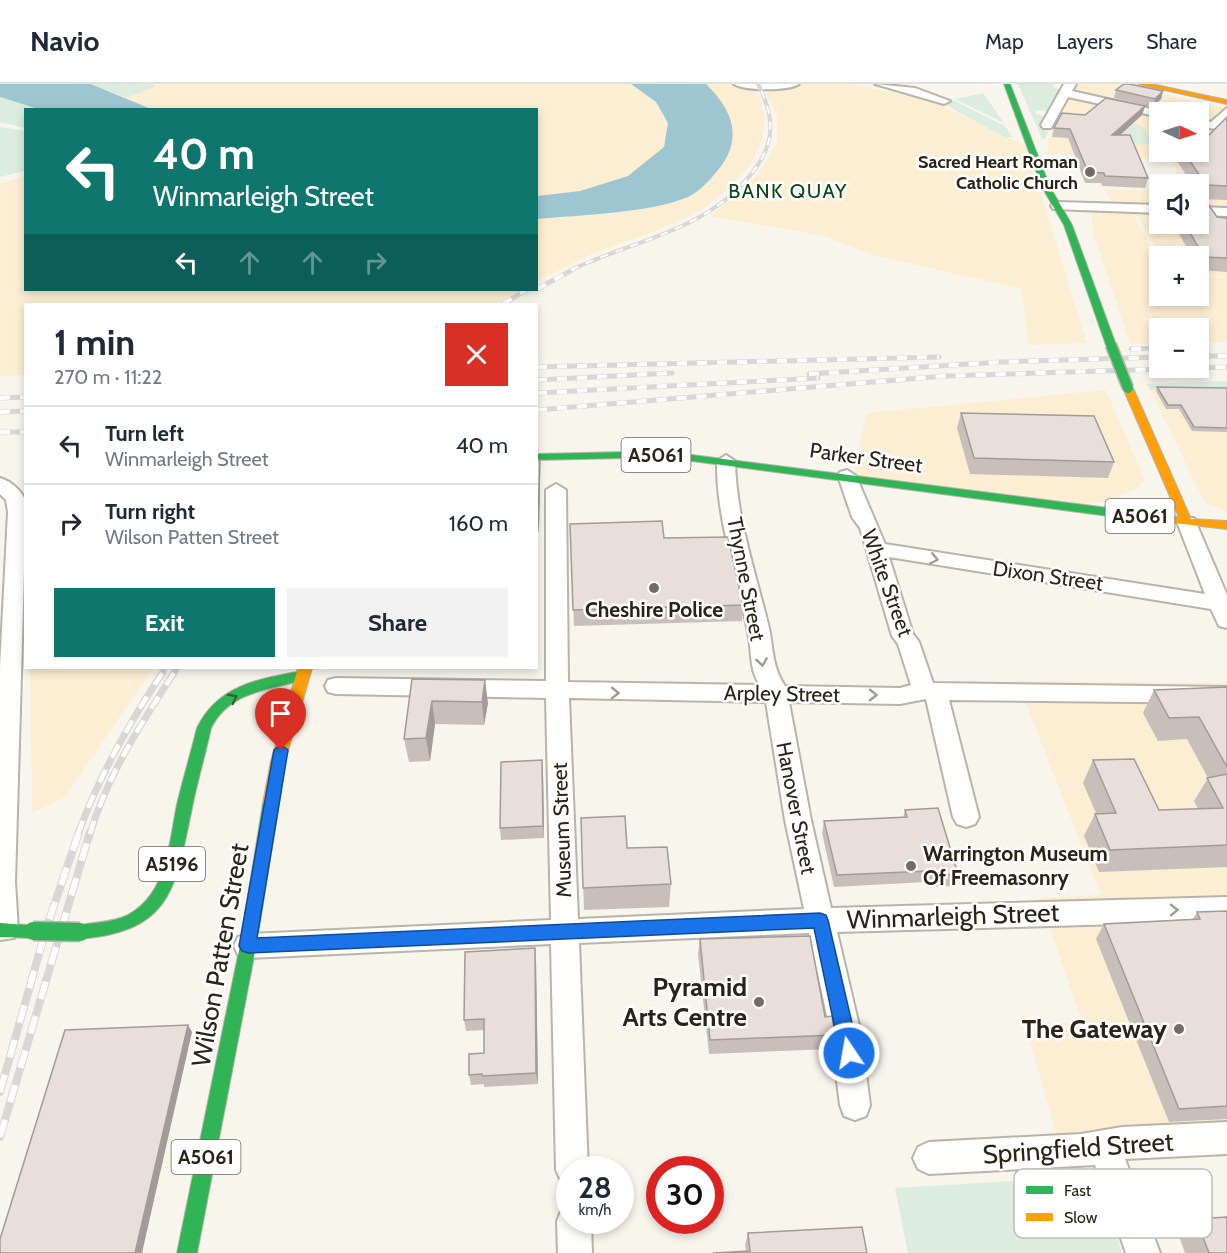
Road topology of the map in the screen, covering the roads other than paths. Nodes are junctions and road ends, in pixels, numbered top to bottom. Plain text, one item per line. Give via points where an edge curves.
1 (740, 84) edge
2 (793, 84) edge
3 (881, 84) edge
4 (993, 84) edge
5 (1007, 84) edge
6 (1141, 84) edge
7 (1065, 87) edge
8 (944, 101) dead end
9 (1227, 102) edge
10 (1037, 111) dead end
11 (1149, 111) edge
12 (1227, 112) edge
13 (1209, 125) edge
14 (1025, 129) junction
15 (1046, 187) junction
16 (1058, 206) junction
17 (1149, 209) edge
18 (1209, 211) edge
19 (1227, 212) edge
20 (1073, 240) junction
21 (538, 457) edge
22 (726, 461) junction
23 (1162, 463) junction
24 (847, 476) junction
25 (0, 484) edge
26 (556, 490) dead end
27 (1156, 494) dead end
28 (1142, 503) dead end
29 (1092, 509) junction
30 (1187, 522) junction
31 (1227, 525) edge
32 (877, 549) junction
33 (1223, 612) edge
34 (304, 672) edge
35 (336, 686) dead end
36 (557, 688) junction
37 (930, 692) junction
38 (775, 694) junction
39 (1227, 695) edge
40 (217, 731) dead end
41 (202, 742) junction
42 (966, 817) dead end
43 (1227, 909) edge
44 (820, 920) junction
45 (2, 930) edge
46 (566, 932) junction
47 (248, 946) junction
48 (855, 1105) dead end
49 (1227, 1138) edge
50 (1105, 1148) junction
51 (572, 1156) edge
52 (929, 1158) dead end
53 (1113, 1169) edge
54 (574, 1234) edge
55 (1138, 1238) edge
56 (187, 1253) edge
57 (574, 1253) edge
58 (1143, 1253) edge

1 - 2 street
3 - 8 street
4 - 14 main road, A5061
5 - 14 main road, A5061
6 - 9 main road
7 - 10 street via 1050,119
7 - 11 street
12 - 13 street via 1214,126
14 - 15 main road, A5061
15 - 16 main road, A5061
15 - 20 main road, A5061 via 1047,207 1057,225
16 - 17 street
16 - 20 main road, A5061
18 - 19 street
20 - 23 main road, A5061, bridge via 1128,388
21 - 22 main road, Parker Street / A5061 via 656,455
22 - 24 main road, Parker Street / A5061
22 -> 38 street, Thynne Street via 726,489 760,636 764,674
23 - 27 main road via 1161,486
23 - 30 main road, A5061
24 - 29 main road, Parker Street / A5061
24 - 32 street, White Street
25 - 45 street via 15,498 18,512
26 - 36 street, Museum Street
28 - 29 main road
29 - 30 main road, Parker Street / A5061
30 - 31 main road, Parker Street
30 - 33 street
32 -> 33 street, Dixon Street via 1096,582
32 - 37 street, White Street via 903,636
41 -> 34 main road, A5196 via 204,722 218,706 245,692
34 - 47 main road, Wilson Patten Street / A5061 via 286,706
35 - 36 street, Arpley Street
36 -> 38 street, Arpley Street via 590,692
36 - 46 street, Museum Street
38 -> 37 street, Arpley Street via 900,696
37 - 39 street, Arpley Street
37 - 42 street, White Street
38 - 44 street, Hanover Street
40 - 41 main road
41 - 45 main road, A5196, bridge via 193,766 169,877 149,910 127,924 102,931
44 -> 43 street, Winmarleigh Street
44 - 46 street, Winmarleigh Street
44 - 48 street, Hanover Street via 846,1034
46 - 47 street, Winmarleigh Street
46 - 51 street, Museum Street
47 - 56 main road, Wilson Patten Street / A5061
49 - 50 street, Springfield Street via 1122,1143
50 - 52 street, Springfield Street
50 - 53 street
54 - 57 street
55 - 58 street

